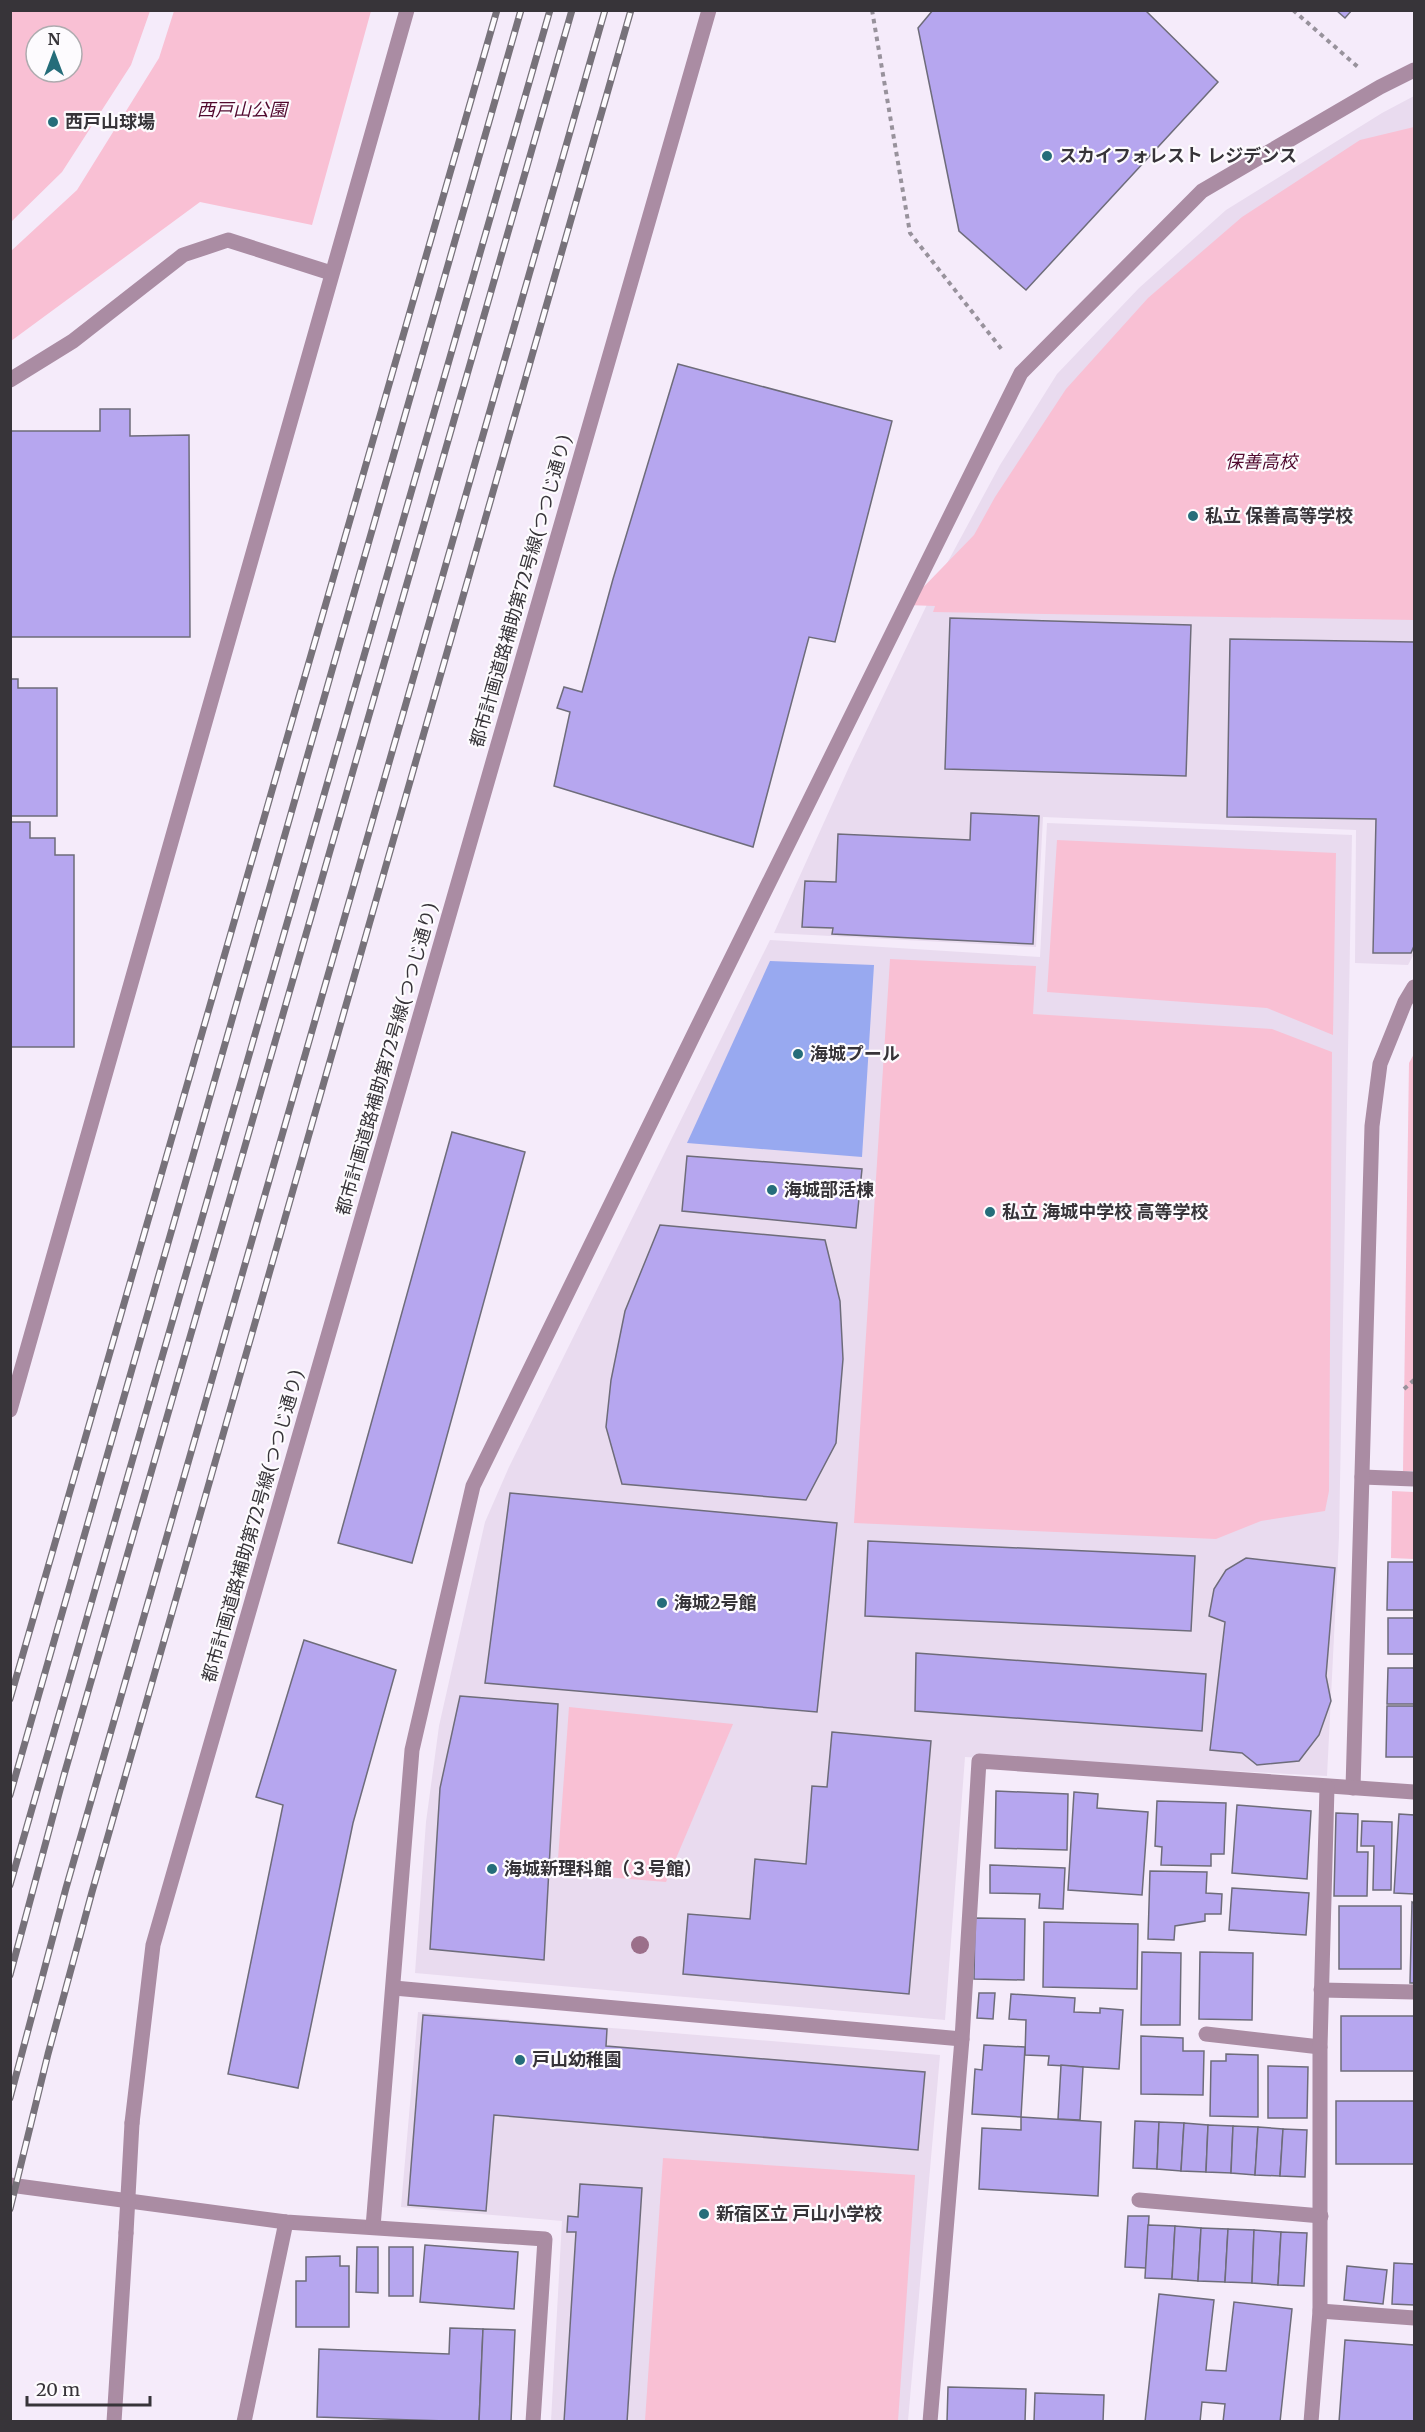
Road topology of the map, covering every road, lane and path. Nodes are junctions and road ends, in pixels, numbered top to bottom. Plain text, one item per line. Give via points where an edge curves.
1 (407, 10) edge
2 (709, 10) edge
3 (872, 10) edge
4 (1293, 10) edge
5 (1414, 70) edge
6 (1380, 87) junction
7 (331, 273) junction
8 (1021, 373) junction
9 (10, 380) edge
10 (1414, 987) edge
11 (1414, 1380) edge
12 (1404, 1389) dead end
13 (10, 1410) edge
14 (1362, 1477) junction
15 (1414, 1479) edge
16 (1328, 1787) junction
17 (1353, 1788) junction
18 (1414, 1792) edge
19 (394, 1988) junction
20 (1321, 1990) junction
21 (1414, 1992) edge
22 (1206, 2034) dead end
23 (962, 2039) junction
24 (1320, 2047) junction
25 (10, 2185) edge
26 (1139, 2200) dead end
27 (1321, 2216) junction
28 (286, 2222) junction
29 (373, 2227) junction
30 (1320, 2311) junction
31 (1414, 2318) edge
32 (114, 2421) edge
33 (244, 2421) edge
34 (533, 2421) edge
35 (930, 2421) edge
36 (1311, 2421) edge

1 - 7 street
2 - 32 street, 都市計画道路補助第72号線(つつじ通り), bridge via 153,1945 132,2123
3 - 8 path via 910,233
4 - 6 path
5 - 6 street
6 - 8 street via 1202,191
7 - 9 street via 228,240 183,255 73,341
7 - 13 street
8 - 19 street via 473,1486 412,1750
10 - 14 street via 1380,1064 1372,1126
11 - 12 path
14 - 15 street
14 - 17 street
16 - 17 street
16 - 20 street
16 - 23 street via 979,1761
17 - 18 street
19 - 23 street
19 - 29 street
20 - 21 street
20 - 24 street
22 - 24 street
23 - 35 street
24 - 27 street
25 - 28 street
26 - 27 street
27 - 30 street
28 - 29 street
28 - 33 street
29 - 34 street via 545,2239
30 - 31 street
30 - 36 street

